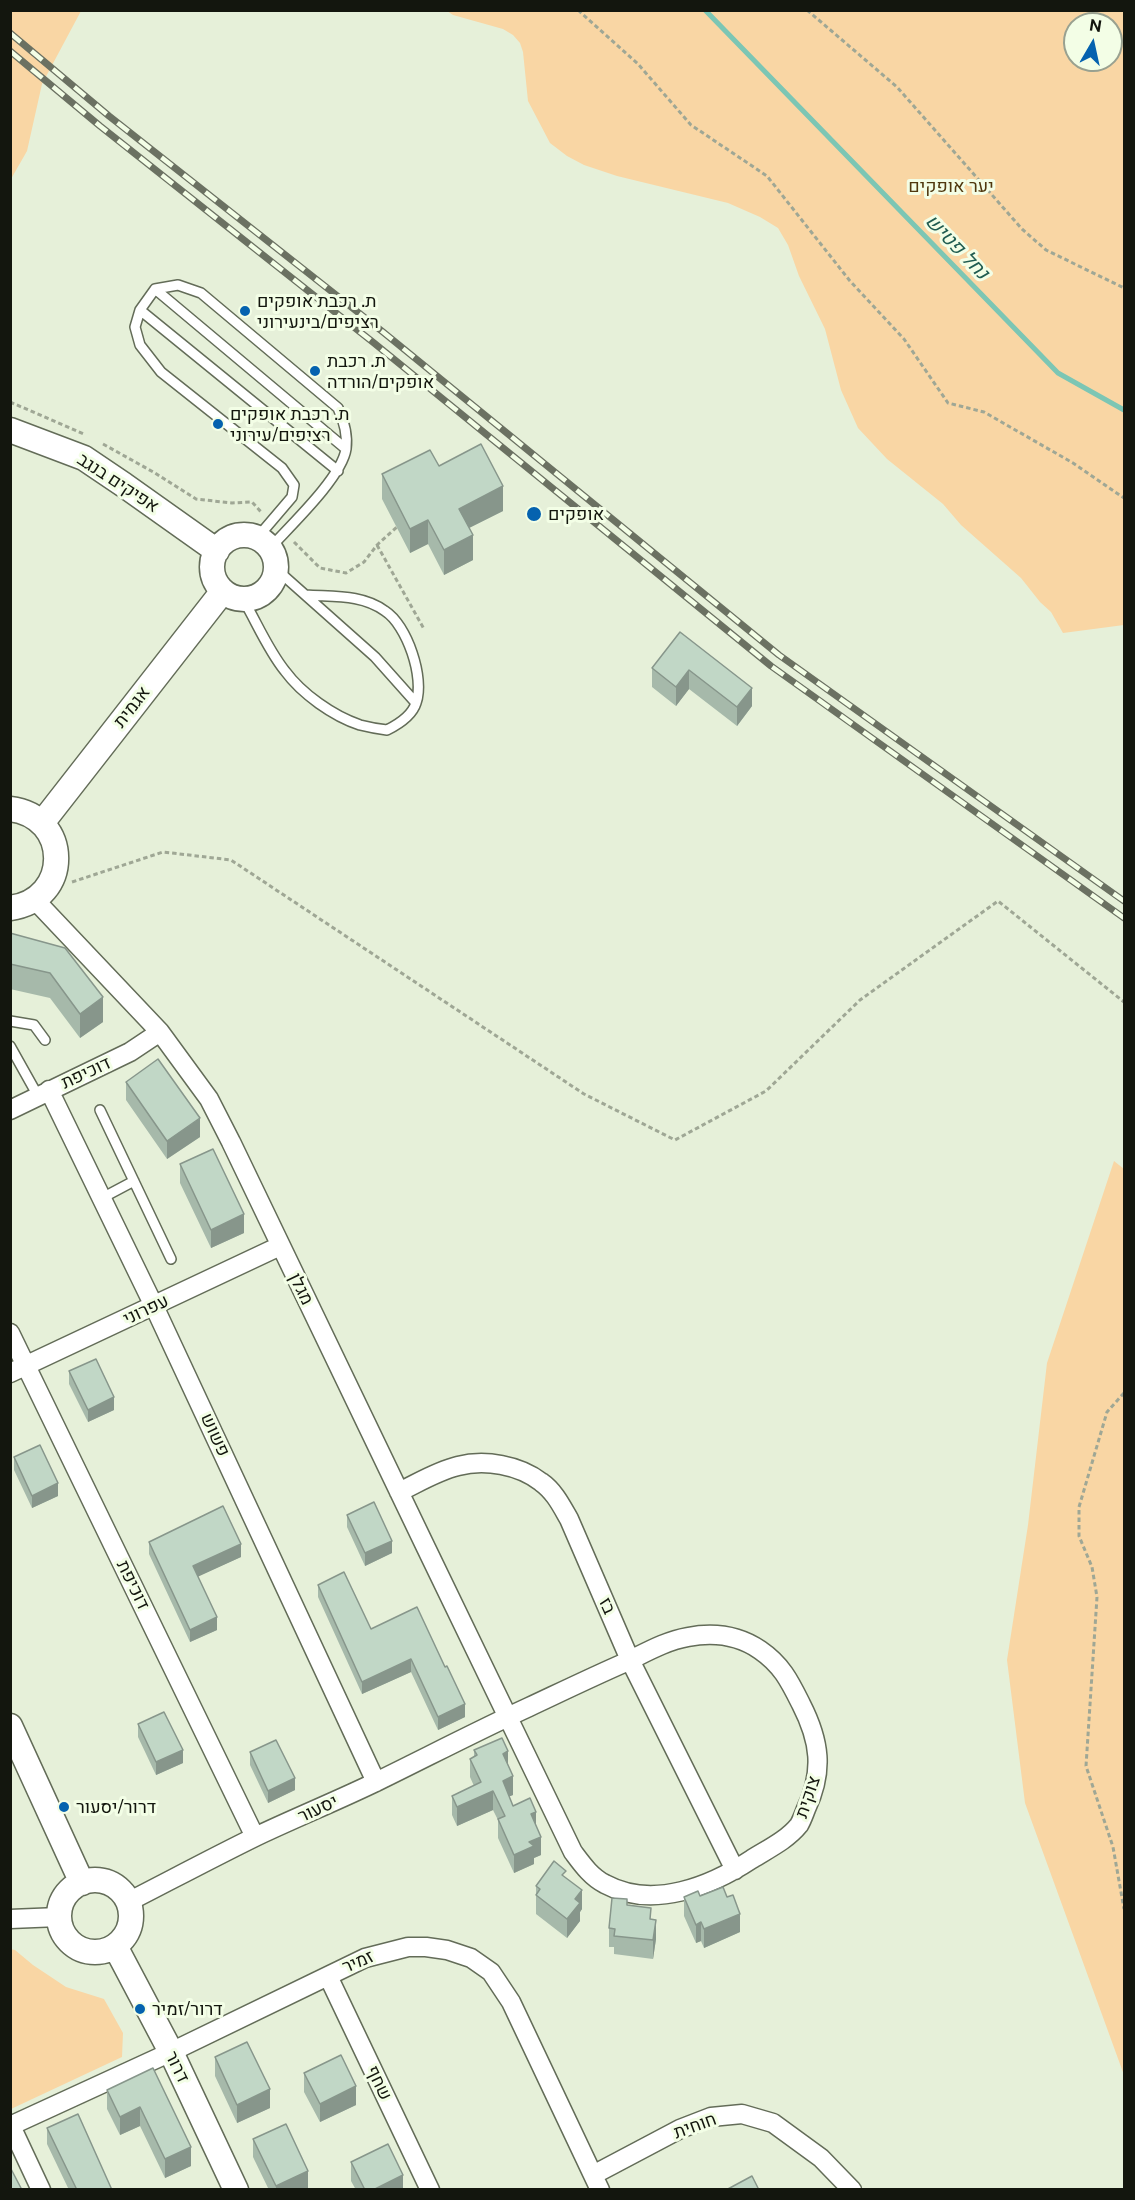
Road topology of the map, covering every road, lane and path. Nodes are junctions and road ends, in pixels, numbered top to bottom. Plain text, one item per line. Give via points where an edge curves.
1 (578, 10) edge
2 (807, 10) edge
3 (1125, 288) edge
4 (155, 289) junction
5 (140, 309) junction
6 (10, 402) edge
7 (10, 430) edge
8 (91, 438) dead end
9 (101, 443) dead end
10 (346, 449) junction
11 (338, 471) junction
12 (1125, 498) edge
13 (397, 528) dead end
14 (272, 542) junction
15 (377, 545) junction
16 (217, 551) junction
17 (233, 595) junction
18 (306, 595) junction
19 (424, 629) dead end
20 (416, 703) junction
21 (10, 810) edge
22 (42, 823) junction
23 (41, 895) junction
24 (10, 908) edge
25 (1125, 1002) edge
26 (10, 1021) edge
27 (160, 1032) junction
28 (45, 1040) dead end
29 (10, 1046) edge
30 (44, 1093) junction
31 (10, 1110) edge
32 (100, 1110) dead end
33 (134, 1181) junction
34 (102, 1198) junction
35 (280, 1246) junction
36 (171, 1259) dead end
37 (154, 1306) junction
38 (10, 1333) edge
39 (27, 1365) junction
40 (10, 1373) edge
41 (1125, 1393) edge
42 (399, 1492) junction
43 (630, 1660) junction
44 (508, 1717) junction
45 (10, 1726) edge
46 (376, 1782) junction
47 (255, 1837) junction
48 (735, 1870) junction
49 (82, 1883) junction
50 (128, 1902) junction
51 (1125, 1909) edge
52 (59, 1917) junction
53 (10, 1919) edge
54 (115, 1946) junction
55 (328, 1976) junction
56 (171, 2052) junction
57 (11, 2126) edge
58 (596, 2182) edge
59 (41, 2190) edge
60 (236, 2190) edge
61 (430, 2190) edge
62 (852, 2190) edge

1 - 12 path via 638,64 691,125 767,176 850,281 904,339 948,403 984,412
2 - 3 path via 897,87 1022,229 1046,250
4 - 5 lane
4 - 10 lane
4 - 10 lane via 178,285 210,300 338,408 345,424
5 - 11 lane
5 - 14 lane via 135,327 140,345 161,372 282,468 294,485
6 - 8 path
7 - 16 street, אפיקים בנגב via 84,458
9 - 14 path via 196,499 252,502
10 - 11 lane
11 - 14 lane
13 - 15 path
14 - 15 path via 320,568 346,573 364,562
14 - 16 street via 235,537
14 - 17 street via 274,580 268,589 254,598
14 - 18 lane
15 - 19 path
16 - 17 street via 213,573 217,583
17 - 20 lane via 286,673 338,715 360,725 387,730 404,721
17 - 22 street, אגמית
18 - 20 lane via 375,657
18 - 20 lane via 361,598 387,611 406,638 418,670
21 - 22 street via 28,814
22 - 23 street via 51,835 56,856 53,878
23 - 24 street via 22,907
23 - 25 path via 163,852 231,860 584,1094 675,1140 765,1091 860,1000 998,901
23 - 27 street, מגלן
26 - 28 lane via 34,1025
27 - 30 street, דוכיפת via 130,1052
27 - 35 street, מגלן via 208,1099
29 - 30 lane
30 - 31 street, דוכיפת
30 - 34 street, פשוש
32 - 33 lane
33 - 34 lane
33 - 36 lane
34 - 37 street, פשוש
35 - 37 street, עפרוני
35 - 42 street, מגלן
37 - 39 street, עפרוני
37 - 46 street, פשוש
38 - 39 street, דוכיפת
39 - 40 street, עפרוני
39 - 47 street, דוכיפת
41 - 51 path via 1107,1412 1079,1507 1079,1536 1092,1567 1097,1597 1086,1766 1113,1847
42 - 43 street, בז via 458,1465 484,1463 508,1466 542,1482 568,1519
42 - 44 street, מגלן
43 - 44 street, צוקית
43 - 48 street, בז
43 - 48 street, צוקית via 686,1637 707,1634 742,1640 785,1672 813,1726 818,1771 800,1824 783,1840
44 - 46 street, יסעור
44 - 48 street, צוקית via 573,1852 604,1884 647,1895 672,1894
45 - 49 street
46 - 47 street, יסעור
47 - 50 street, יסעור
49 - 50 street via 109,1883
49 - 52 street via 63,1900
50 - 54 street via 130,1927
52 - 53 street
52 - 54 street via 65,1935 79,1948 97,1952
54 - 56 street, דרור
55 - 56 street, זמיר
55 - 58 street, זמיר via 365,1958 408,1947 447,1950 471,1958 491,1972 511,2002
55 - 61 street, שחף
56 - 57 street, זמיר
56 - 60 street, דרור
57 - 59 street
58 - 62 street, חוחית via 691,2125 711,2117 742,2114 773,2123 821,2158

